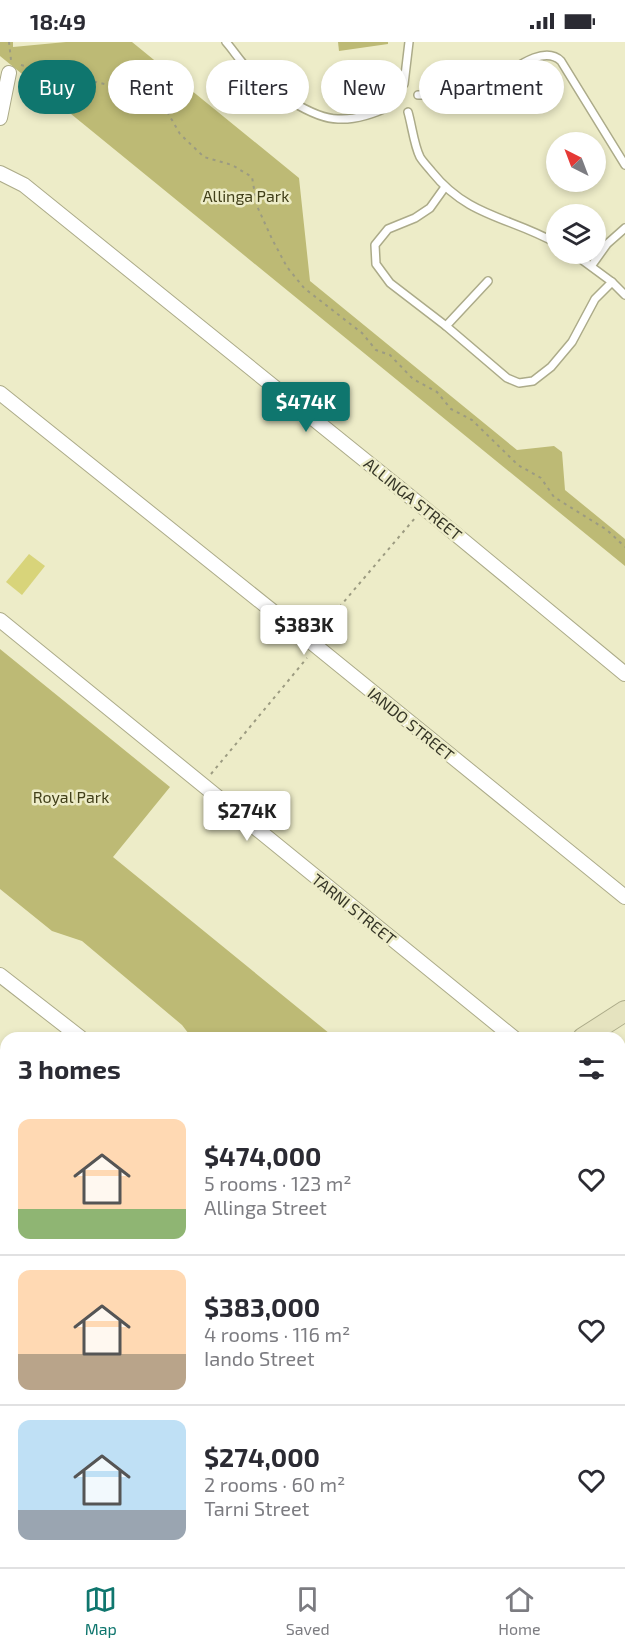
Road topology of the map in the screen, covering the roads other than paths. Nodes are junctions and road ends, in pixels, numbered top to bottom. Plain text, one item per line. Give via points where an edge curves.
1 (226, 42) edge
2 (409, 42) edge
3 (407, 60) edge
4 (10, 68) road end
5 (418, 95) dead end
6 (408, 112) dead end
7 (368, 114) edge
8 (0, 118) edge
9 (625, 165) edge
10 (0, 173) edge
11 (445, 187) junction
12 (625, 228) edge
13 (546, 237) edge
14 (592, 265) joint
15 (488, 281) dead end
16 (612, 282) junction
17 (625, 295) edge
18 (446, 326) junction
19 (0, 393) edge
20 (0, 620) edge
21 (625, 674) edge
22 (625, 897) edge
23 (0, 975) edge
24 (625, 1011) edge
25 (73, 1032) edge
26 (507, 1032) edge
27 (592, 1032) edge

1 - 7 lane via 249,70 300,107 338,119
2 - 3 lane
4 - 8 street
5 - 9 lane via 465,92 487,85 535,57 555,56
6 - 11 lane via 420,157
10 - 21 street, ALLINGA STREET via 24,185
11 - 13 lane via 491,216
11 - 18 lane via 429,208 388,229 375,245 376,264 390,283
12 - 14 lane
14 - 16 lane
15 - 18 lane
16 - 17 lane
16 - 18 lane via 595,299 572,342 533,381 519,383 507,378
19 - 22 street, IANDO STREET
20 - 26 street, TARNI STREET
23 - 25 street
24 - 27 street

